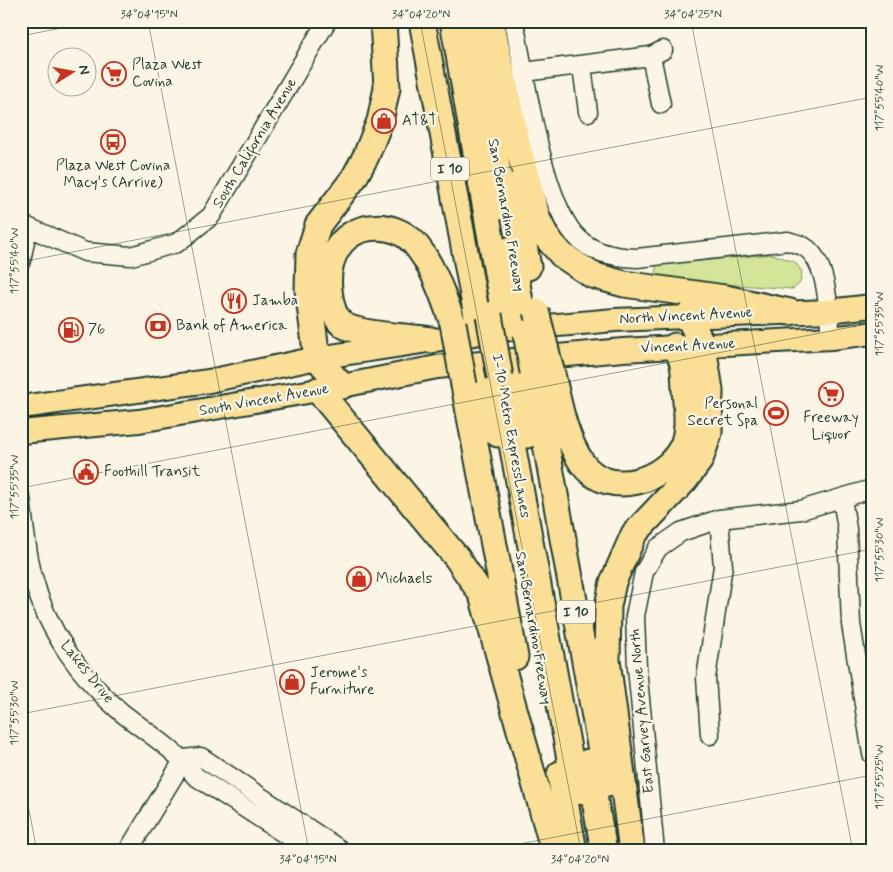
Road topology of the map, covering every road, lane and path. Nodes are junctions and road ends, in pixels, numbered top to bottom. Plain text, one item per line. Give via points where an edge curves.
1 (327, 21) edge
2 (383, 21) edge
3 (422, 21) edge
4 (435, 21) edge
5 (453, 21) edge
6 (471, 21) edge
7 (491, 21) edge
8 (514, 21) edge
9 (582, 66) junction
10 (524, 72) junction
11 (661, 104) dead end
12 (588, 112) dead end
13 (24, 228) edge
14 (21, 261) edge
15 (872, 306) edge
16 (828, 311) junction
17 (790, 312) junction
18 (505, 316) junction
19 (688, 316) junction
20 (872, 333) edge
21 (831, 338) junction
22 (431, 340) junction
23 (675, 346) junction
24 (704, 346) junction
25 (317, 358) junction
26 (515, 372) junction
27 (342, 386) junction
28 (318, 390) junction
29 (21, 407) edge
30 (21, 432) edge
31 (872, 489) edge
32 (21, 498) edge
33 (842, 498) junction
34 (719, 518) junction
35 (710, 735) dead end
36 (872, 754) edge
37 (184, 760) junction
38 (545, 816) junction
39 (128, 851) edge
40 (311, 851) edge
41 (342, 851) edge
42 (554, 851) edge
43 (574, 851) edge
44 (587, 851) edge
45 (604, 851) edge
46 (619, 851) edge
47 (632, 851) edge
48 (654, 851) edge

1 - 13 street, South California Avenue via 211,216 177,243 131,256 85,252
2 - 25 highway via 387,88 380,121 354,178 324,214 312,241 307,272
3 - 18 highway, San Bernardino Freeway / I 10
4 - 18 highway
5 - 18 highway
6 - 18 highway, San Bernardino Freeway via 493,142 513,185
7 - 17 highway via 514,136 538,220 547,238 562,255 592,275 624,284 725,298
8 - 10 street
9 - 10 street
9 - 11 street via 657,53
9 - 12 street
10 - 16 street via 550,184 560,212 575,235 591,248 612,257 637,258 788,241 804,246 814,255 822,270
13 - 14 street
15 - 16 main road, North Vincent Avenue
16 - 17 main road, North Vincent Avenue
16 - 21 street
17 - 19 main road, North Vincent Avenue
18 - 19 main road, North Vincent Avenue via 616,320
18 - 22 main road, South Vincent Avenue
18 - 26 highway, bridge
18 - 26 highway, San Bernardino Freeway / I 10
19 - 24 highway
20 - 21 main road, Vincent Avenue
21 - 24 main road, Vincent Avenue
22 - 25 main road, South Vincent Avenue
22 - 38 highway, bridge via 353,330 337,318 331,303 328,274 339,246 350,235 378,227 390,228 403,233 416,244 431,270 452,323
23 - 24 main road, Vincent Avenue
23 - 26 main road, Vincent Avenue
23 - 26 highway via 683,358 688,429 672,461 642,481 611,482 584,465 565,428
24 - 47 highway via 710,390 709,433 700,460 634,534 613,582 608,606 607,660
25 - 27 highway
25 - 29 main road, South Vincent Avenue via 200,382
26 - 27 main road, South Vincent Avenue via 437,366
26 - 43 highway, San Bernardino Freeway / I 10
26 - 44 highway, I-10 Metro ExpressLanes
26 - 45 highway, I-10 Metro ExpressLanes
26 - 46 highway, San Bernardino Freeway / I 10
27 - 28 main road, South Vincent Avenue
28 - 30 main road, South Vincent Avenue via 139,421
28 - 38 highway via 457,558 482,595
31 - 33 street, East Garvey Avenue North
32 - 37 street, Lakes Drive via 30,565 46,614 69,655 121,712
33 - 34 street, East Garvey Avenue North via 801,510
33 - 36 street via 848,530 851,624
34 - 35 street via 724,566 706,678
34 - 48 street, East Garvey Avenue North via 681,532 658,548 644,572 635,616
37 - 39 street
37 - 40 street, Lakes Drive via 195,776
37 - 41 street via 201,758
38 - 42 highway

